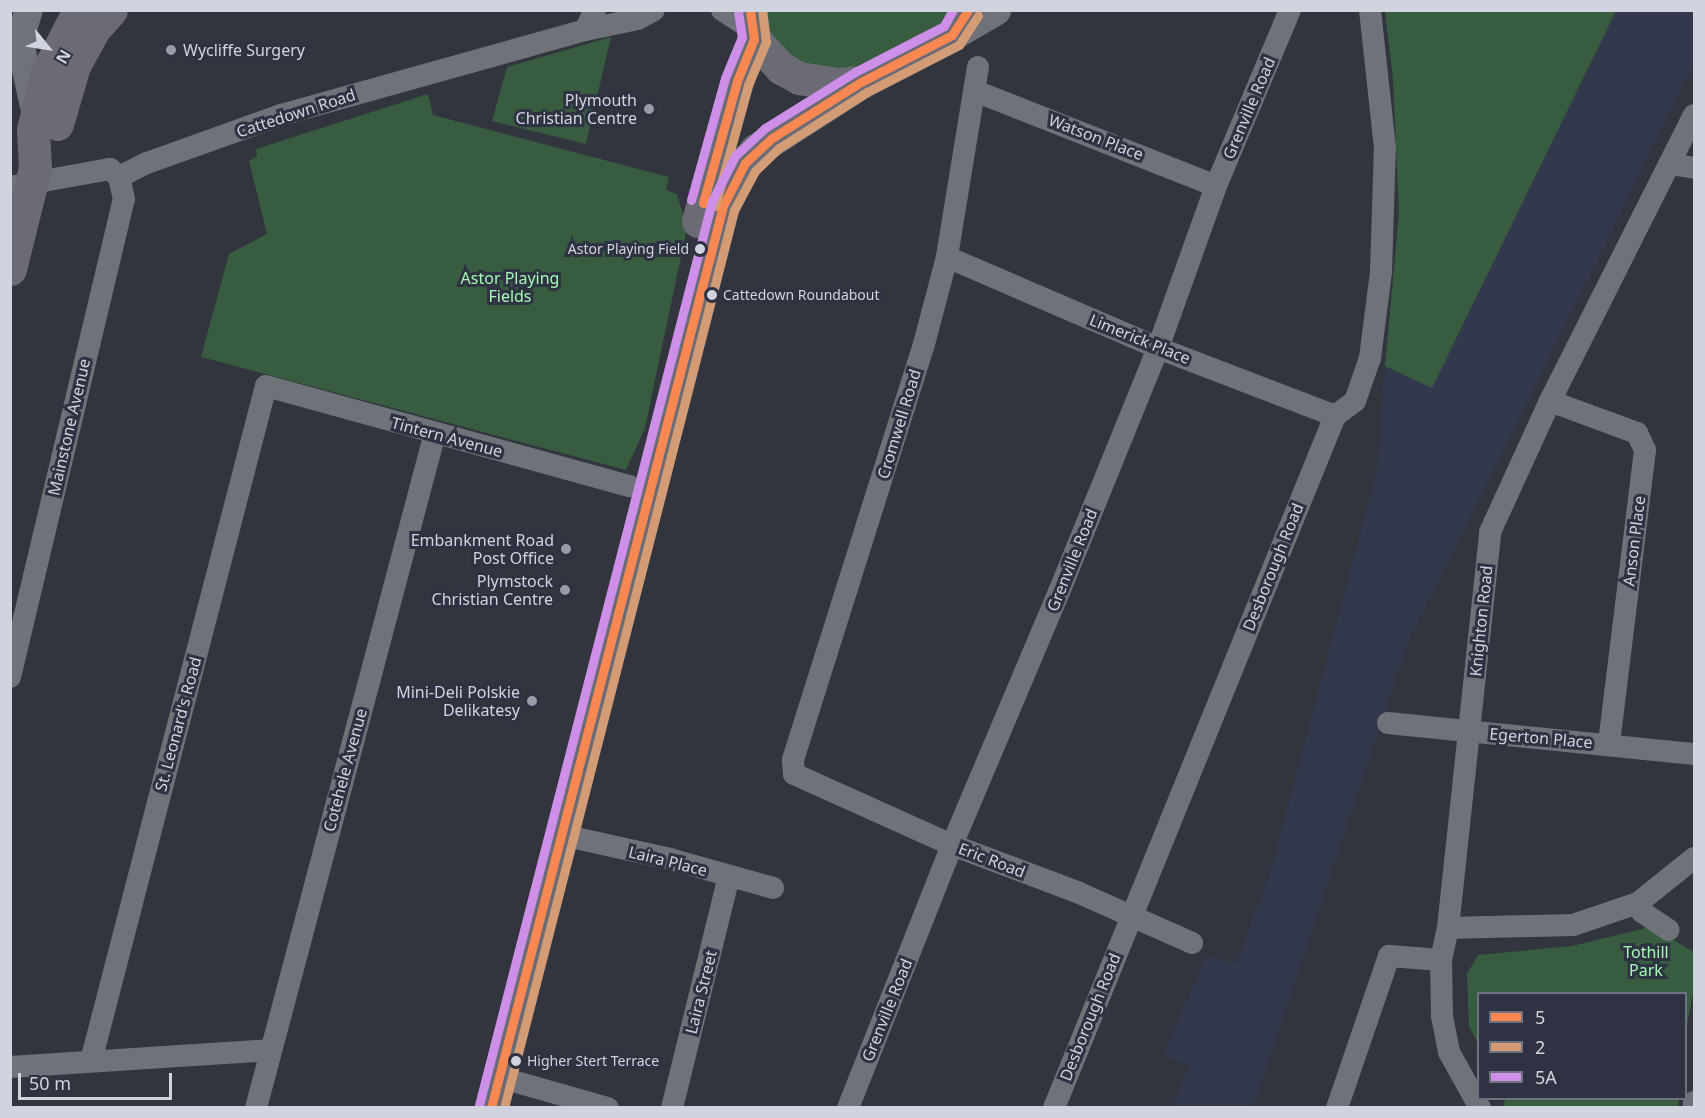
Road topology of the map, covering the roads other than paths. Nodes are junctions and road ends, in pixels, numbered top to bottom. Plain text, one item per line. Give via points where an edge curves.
1 (29, 10) edge
2 (79, 10) edge
3 (111, 10) edge
4 (654, 10) edge
5 (995, 10) edge
6 (1290, 10) edge
7 (1370, 10) edge
8 (745, 19) edge
9 (590, 20) edge
10 (960, 23) edge
11 (16, 44) edge
12 (978, 67) dead end
13 (861, 82) junction
14 (975, 91) junction
15 (1695, 115) edge
16 (36, 116) junction
17 (1670, 164) junction
18 (1695, 168) edge
19 (119, 177) junction
20 (23, 178) edge
21 (1216, 186) junction
22 (947, 257) junction
23 (10, 269) edge
24 (1158, 348) junction
25 (266, 386) joint
26 (1550, 401) junction
27 (1335, 416) junction
28 (435, 433) junction
29 (630, 486) junction
30 (10, 677) edge
31 (1388, 723) dead end
32 (1468, 732) junction
33 (1609, 744) junction
34 (1695, 754) edge
35 (794, 774) joint
36 (562, 835) junction
37 (952, 845) junction
38 (1695, 858) edge
39 (729, 876) junction
40 (773, 888) dead end
41 (1638, 903) junction
42 (1130, 916) junction
43 (1448, 928) junction
44 (1669, 930) dead end
45 (1192, 943) dead end
46 (1441, 960) junction
47 (270, 1050) junction
48 (91, 1061) junction
49 (10, 1067) edge
50 (495, 1092) edge
51 (1695, 1102) edge
52 (853, 1106) edge
53 (256, 1107) edge
54 (468, 1107) edge
55 (608, 1107) edge
56 (672, 1107) edge
57 (1054, 1107) edge
58 (1337, 1107) edge
59 (1480, 1107) edge
60 (1694, 1107) edge

1 - 11 street
2 - 16 main road via 54,53
3 - 20 main road via 77,60 53,140
4 - 9 street, Cattedown Road via 638,19
5 - 10 main road
6 - 21 street, Grenville Road
7 - 27 street, Desborough Road via 1385,148 1381,272 1364,380 1355,402
8 - 13 main road via 781,68 799,78 838,84
8 - 29 main road via 737,81
9 - 19 street, Cattedown Road via 281,115 147,163
10 - 13 main road
11 - 16 street
12 - 14 street, Cromwell Road
13 - 36 main road via 756,150 723,206
14 - 21 street, Watson Place
14 - 22 street, Cromwell Road
15 - 17 street, Knighton Road
16 - 20 main road
17 - 18 street
17 - 26 street, Knighton Road
19 - 20 street via 110,169 69,179
19 - 30 street, Mainstone Avenue via 124,199
20 - 23 main road
21 - 24 street, Grenville Road
22 - 24 street, Limerick Place
22 - 35 street, Cromwell Road via 924,344 793,760
24 - 27 street, Limerick Place
24 - 37 street, Grenville Road
25 - 28 street, Tintern Avenue
25 - 48 street, St. Leonard's Road
26 - 32 street, Knighton Road via 1490,532
26 - 33 street, Anson Place via 1637,433 1645,450
27 - 42 street, Desborough Road
28 - 29 street, Tintern Avenue
28 - 47 street, Cotehele Avenue
29 - 54 main road
31 - 32 street, Egerton Place
32 - 33 street, Egerton Place
32 - 43 street, Knighton Road
33 - 34 street, Egerton Place
35 - 37 street, Eric Road
36 - 39 street, Laira Place
36 - 50 main road
37 - 42 street, Eric Road
37 - 52 street, Grenville Road
38 - 41 street
39 - 40 street, Laira Place
39 - 56 street, Laira Street
41 - 43 street via 1573,925
41 - 44 street via 1642,912
42 - 45 street, Eric Road
42 - 57 street, Desborough Road
43 - 46 street, Knighton Road
46 - 58 street via 1389,956
46 - 59 street, Knighton Road via 1442,1016 1449,1052
47 - 48 street
47 - 53 street, Cotehele Avenue
48 - 49 street
50 - 55 street
51 - 60 street

